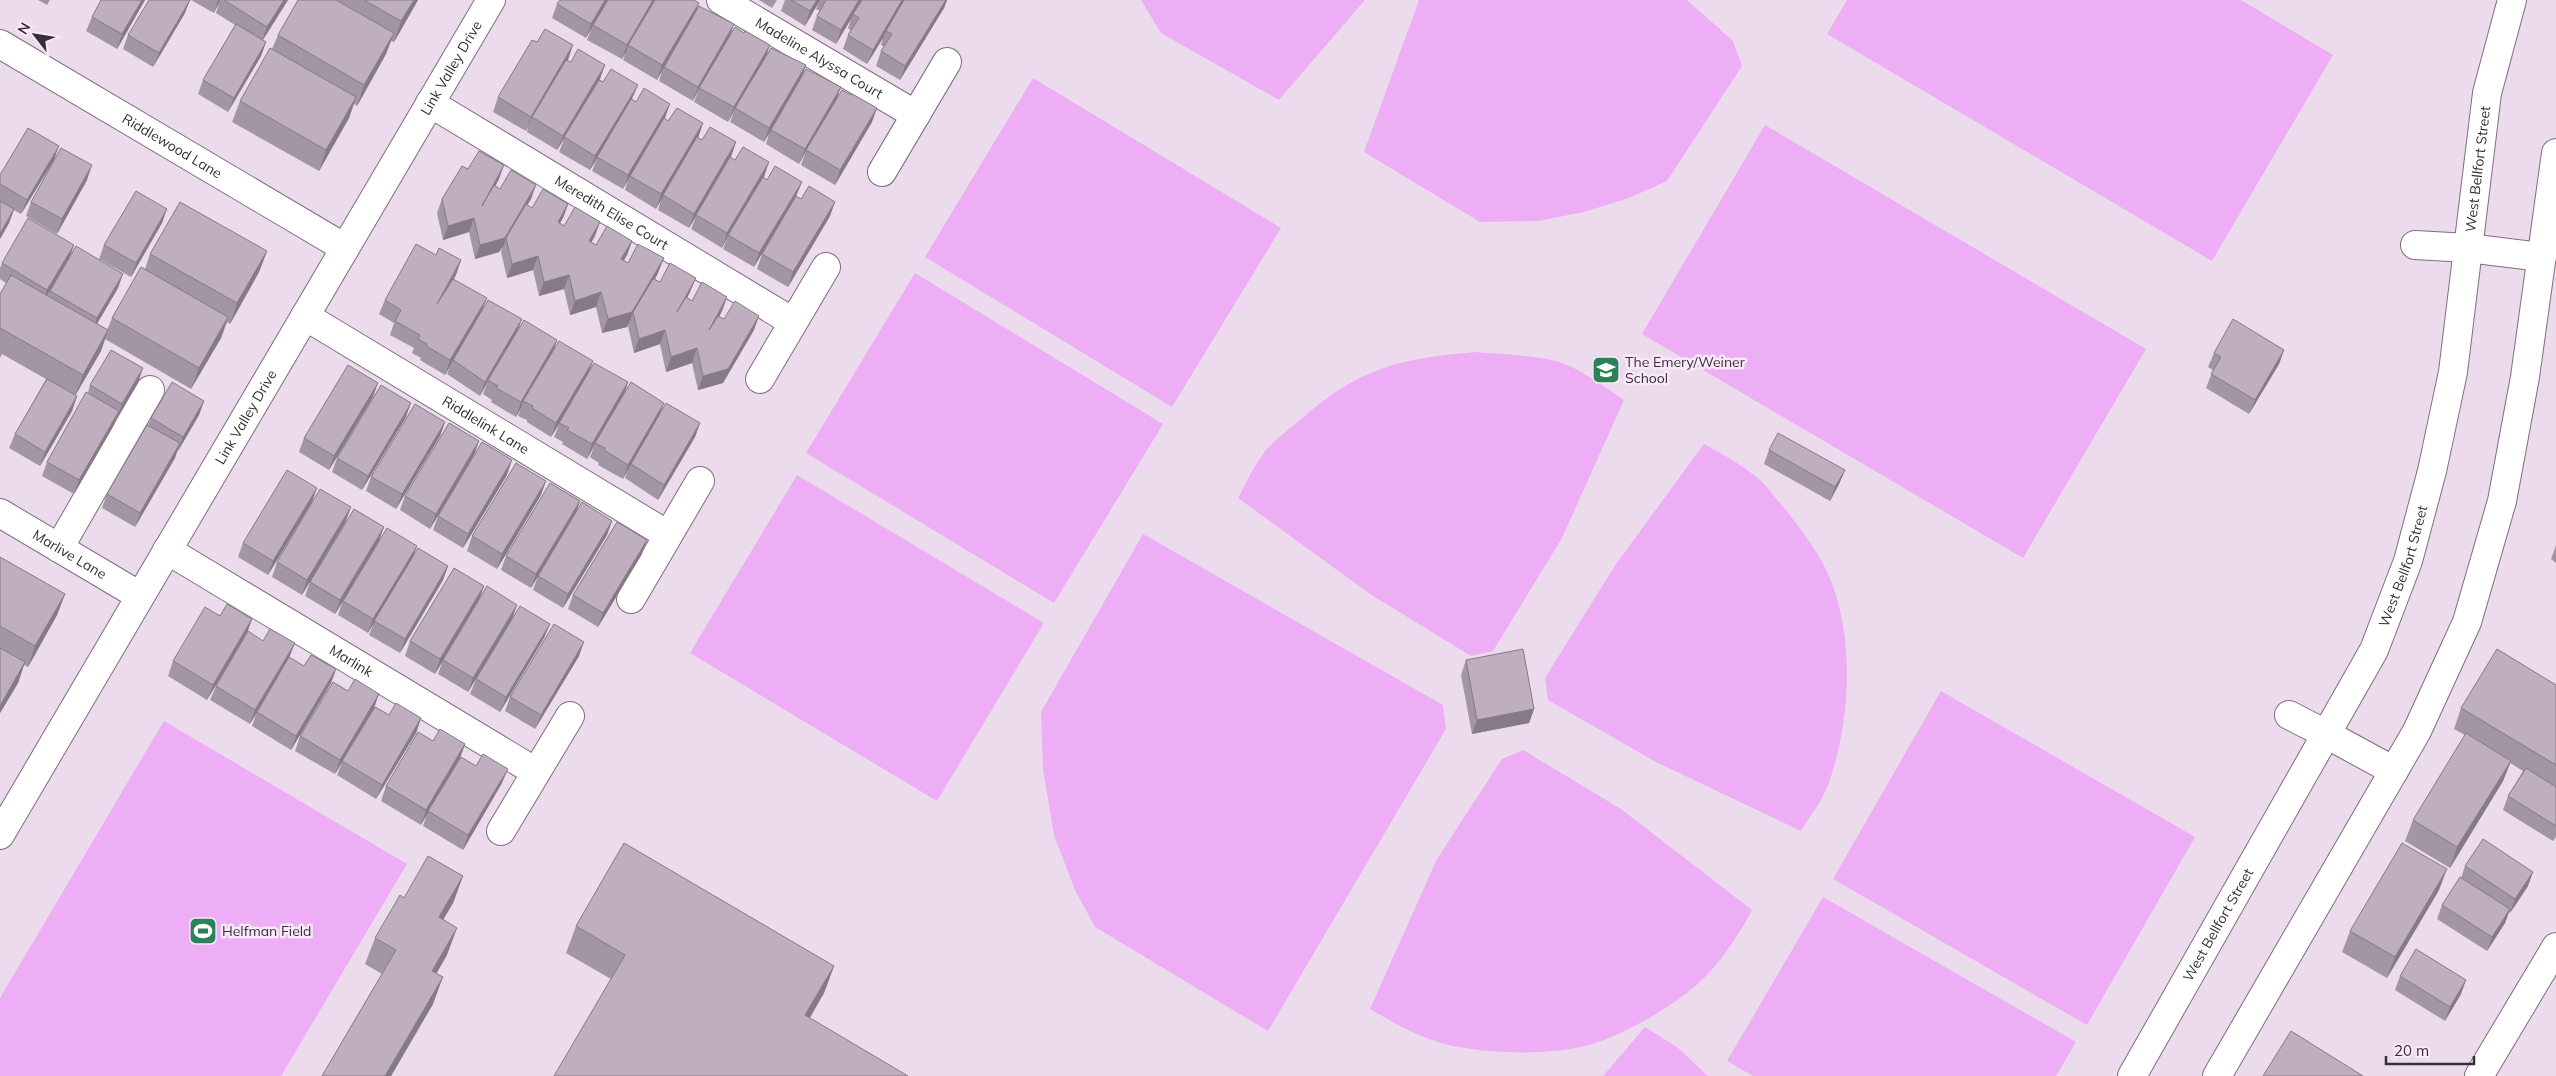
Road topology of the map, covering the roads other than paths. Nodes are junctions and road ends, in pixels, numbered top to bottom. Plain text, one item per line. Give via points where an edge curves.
1 (491, 0) edge
2 (721, 0) edge
3 (2512, 0) edge
4 (0, 44) edge
5 (947, 62) dead end
6 (430, 103) junction
7 (916, 115) junction
8 (2556, 153) edge
9 (882, 172) dead end
10 (2415, 245) dead end
11 (345, 248) junction
12 (2468, 248) junction
13 (2549, 258) edge
14 (826, 267) dead end
15 (305, 316) junction
16 (793, 322) junction
17 (760, 380) dead end
18 (150, 390) dead end
19 (700, 481) dead end
20 (0, 513) edge
21 (668, 535) junction
22 (59, 548) junction
23 (167, 550) junction
24 (140, 596) junction
25 (631, 598) dead end
26 (2289, 715) dead end
27 (570, 716) dead end
28 (2328, 735) junction
29 (2394, 771) junction
30 (536, 772) junction
31 (501, 831) dead end
32 (0, 835) edge
33 (2556, 947) edge
34 (2132, 1076) edge
35 (2217, 1076) edge
36 (2479, 1076) edge

1 - 6 main road, Link Valley Drive
2 - 7 main road, Madeline Alyssa Court
3 - 12 main road, West Bellfort Street via 2487,93
4 - 11 main road, Riddlewood Lane
5 - 7 main road
6 - 11 main road, Link Valley Drive
6 - 16 main road, Meredith Elise Court
7 - 9 main road
8 - 13 main road
10 - 12 main road
11 - 15 main road, Link Valley Drive
12 - 13 main road
12 - 28 main road, West Bellfort Street via 2452,372 2432,471 2408,560 2374,650
13 - 29 main road via 2499,510 2467,622 2417,731
14 - 16 main road
15 - 21 main road, Riddlelink Lane
15 - 23 main road, Link Valley Drive
16 - 17 main road
18 - 22 main road
19 - 21 main road
20 - 22 main road, Marlive Lane
21 - 25 main road
22 - 24 main road, Marlive Lane
23 - 24 main road, Link Valley Drive
23 - 30 main road, Marlink
24 - 32 main road, Link Valley Drive
26 - 28 main road
27 - 30 main road
28 - 29 main road
28 - 34 main road, West Bellfort Street
29 - 35 main road
30 - 31 main road
33 - 36 main road

